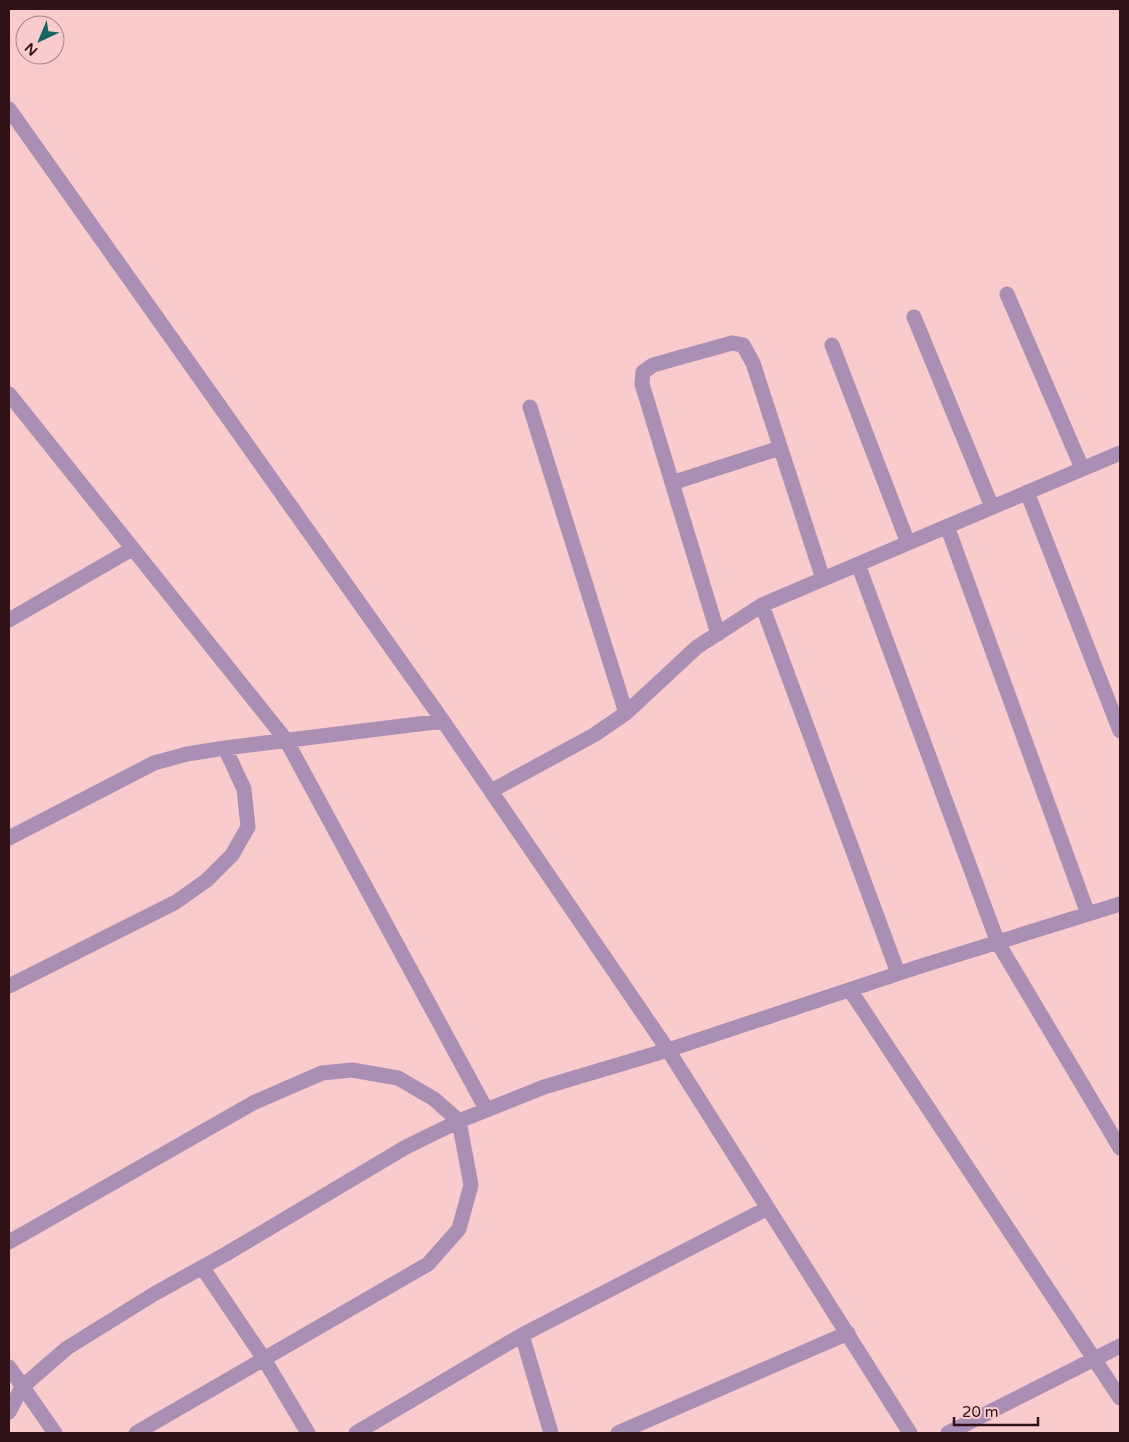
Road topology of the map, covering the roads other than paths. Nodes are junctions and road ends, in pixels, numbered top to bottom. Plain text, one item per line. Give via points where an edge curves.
1 (9, 109) edge
2 (1007, 294) dead end
3 (914, 317) dead end
4 (832, 345) dead end
5 (9, 394) edge
6 (530, 407) dead end
7 (780, 448) junction
8 (1120, 453) edge
9 (1082, 468) junction
10 (672, 483) junction
11 (1027, 492) junction
12 (992, 507) junction
13 (947, 526) junction
14 (908, 543) junction
15 (132, 549) junction
16 (858, 564) junction
17 (823, 579) junction
18 (762, 605) junction
19 (9, 620) edge
20 (718, 634) junction
21 (626, 713) junction
22 (443, 722) junction
23 (1120, 731) edge
24 (286, 740) junction
25 (225, 748) junction
26 (491, 791) junction
27 (9, 838) edge
28 (1120, 904) edge
29 (1088, 914) junction
30 (998, 943) junction
31 (898, 973) junction
32 (9, 986) edge
33 (850, 990) junction
34 (668, 1050) junction
35 (486, 1108) junction
36 (459, 1121) junction
37 (1120, 1148) edge
38 (768, 1208) junction
39 (9, 1242) edge
40 (202, 1267) junction
41 (848, 1333) junction
42 (522, 1334) junction
43 (1120, 1346) edge
44 (264, 1359) junction
45 (1094, 1359) junction
46 (9, 1367) edge
47 (22, 1387) junction
48 (1120, 1398) edge
49 (9, 1412) edge
50 (56, 1433) edge
51 (136, 1433) edge
52 (308, 1433) edge
53 (356, 1433) edge
54 (551, 1433) edge
55 (618, 1433) edge
56 (910, 1433) edge
57 (948, 1433) edge

1 - 22 street
2 - 9 street
3 - 12 street
4 - 14 street
5 - 15 street
6 - 21 street
7 - 10 street
7 - 10 street via 753,363 743,345 732,343 653,366 643,372 642,384
7 - 17 street
8 - 9 street
9 - 11 street
10 - 20 street
11 - 12 street
11 - 23 street
12 - 13 street
13 - 14 street
13 - 29 street
14 - 16 street
15 - 19 street
15 - 24 street
16 - 17 street
16 - 30 street
17 - 18 street
18 - 20 street
18 - 31 street
20 - 21 street via 697,648
21 - 26 street via 594,735
22 - 24 street
22 - 26 street
24 - 25 street
24 - 35 street
25 - 27 street via 154,763
25 - 32 street via 244,788 248,827 232,855 207,880 176,902
26 - 34 street
28 - 29 street
29 - 30 street
30 - 31 street
30 - 37 street
31 - 33 street
33 - 34 street
33 - 45 street
34 - 35 street
34 - 38 street
35 - 36 street
36 - 39 street via 434,1099 398,1078 352,1070 322,1073 255,1102
36 - 40 street via 406,1147
36 - 44 street via 471,1185 458,1229 428,1264
38 - 41 street
38 - 42 street
40 - 44 street
40 - 47 street via 67,1348
41 - 55 street
41 - 56 street
42 - 53 street
42 - 54 street
43 - 45 street
44 - 51 street
44 - 52 street
45 - 48 street
45 - 57 street
46 - 47 street
47 - 49 street
47 - 50 street

